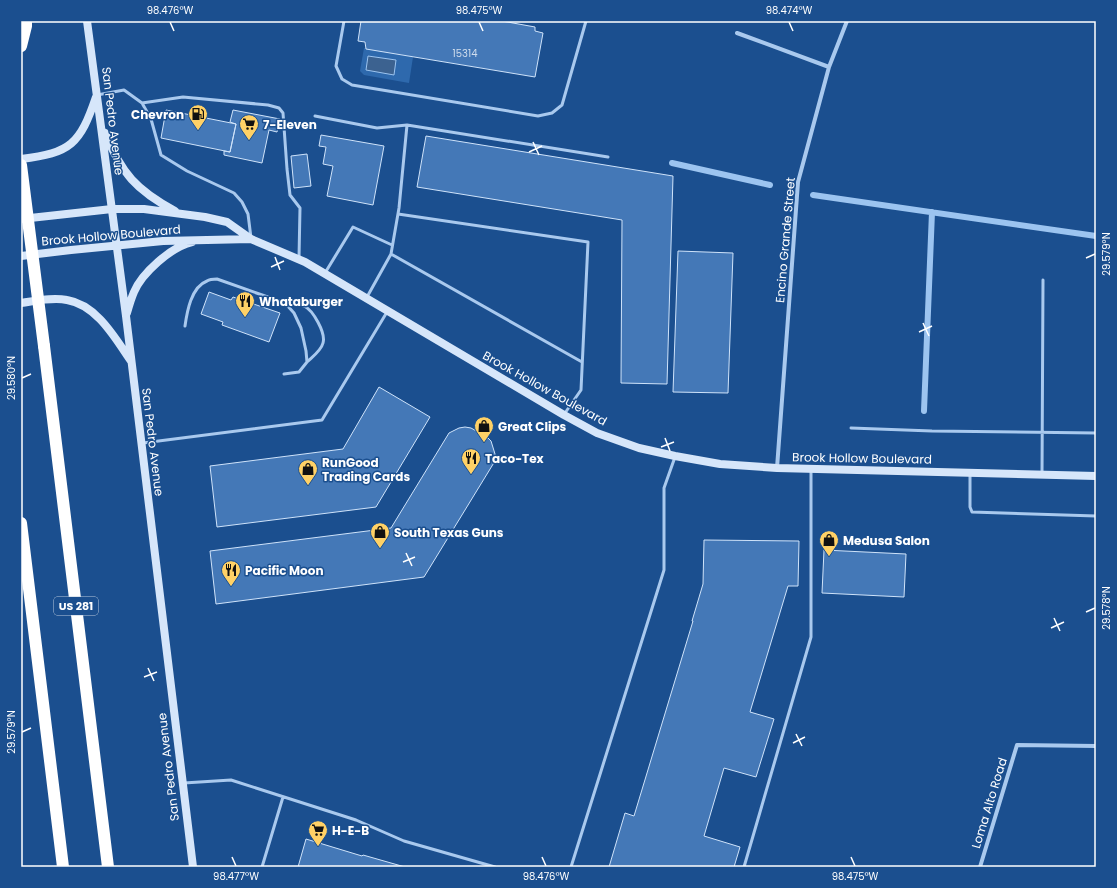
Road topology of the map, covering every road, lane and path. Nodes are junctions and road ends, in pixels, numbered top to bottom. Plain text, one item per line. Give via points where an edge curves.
1 (26, 21) edge
2 (87, 21) edge
3 (344, 21) edge
4 (586, 21) edge
5 (846, 21) edge
6 (737, 34) dead end
7 (21, 46) edge
8 (829, 67) junction
9 (97, 95) junction
10 (142, 103) junction
11 (315, 116) dead end
12 (101, 122) junction
13 (407, 125) junction
14 (608, 157) dead end
15 (21, 159) edge
16 (21, 165) edge
17 (112, 209) junction
18 (180, 213) junction
19 (398, 214) junction
20 (21, 220) edge
21 (251, 239) junction
22 (200, 240) junction
23 (117, 245) junction
24 (392, 245) junction
25 (390, 254) junction
26 (21, 256) edge
27 (299, 260) junction
28 (324, 274) junction
29 (1043, 280) dead end
30 (366, 299) junction
31 (21, 303) edge
32 (285, 303) junction
33 (388, 311) junction
34 (126, 316) junction
35 (185, 326) dead end
36 (131, 361) junction
37 (307, 362) junction
38 (582, 362) junction
39 (284, 374) dead end
40 (564, 415) junction
41 (851, 428) dead end
42 (1042, 432) junction
43 (1096, 433) edge
44 (141, 443) junction
45 (675, 456) junction
46 (777, 468) junction
47 (811, 468) junction
48 (970, 472) junction
49 (1042, 474) junction
50 (1096, 476) edge
51 (1096, 516) edge
52 (21, 523) edge
53 (1096, 746) edge
54 (182, 783) junction
55 (283, 797) junction
56 (63, 867) edge
57 (108, 867) edge
58 (193, 867) edge
59 (262, 867) edge
60 (495, 867) edge
61 (571, 867) edge
62 (744, 867) edge
63 (980, 867) edge

1 - 7 highway
2 - 9 street, San Pedro Avenue
3 - 4 lane via 336,66 342,79 352,85 538,116 552,113 562,105
5 - 8 street, Encino Grande Street
6 - 8 street
8 - 46 street, Encino Grande Street via 798,182
9 - 10 lane via 124,90
9 - 12 street, San Pedro Avenue
9 - 15 street via 86,124 70,145 55,153
10 - 21 lane via 151,119 161,155 187,171 234,193 248,214
10 - 27 lane via 184,97 268,104 279,108 283,113 290,195 300,208
11 - 13 lane via 377,128
12 - 17 street, San Pedro Avenue
12 - 18 street via 113,152 136,184 152,198
13 - 14 lane
13 - 19 lane
16 - 57 highway, US 281, bridge
17 - 18 street, Brook Hollow Boulevard
17 - 20 street, Brook Hollow Boulevard
17 - 23 street, San Pedro Avenue
18 - 21 street, Brook Hollow Boulevard via 227,222
19 - 24 lane
19 - 38 lane via 588,242
21 - 22 street, Brook Hollow Boulevard
21 - 27 street, Brook Hollow Boulevard
22 - 23 street, Brook Hollow Boulevard
22 - 34 street via 181,246 150,270 134,292
23 - 26 street, Brook Hollow Boulevard
23 - 34 street, San Pedro Avenue
24 - 25 lane
24 - 28 lane via 353,227
25 - 30 lane
25 - 38 lane
27 - 28 street, Brook Hollow Boulevard
28 - 30 street, Brook Hollow Boulevard
29 - 42 lane
30 - 33 street, Brook Hollow Boulevard
31 - 36 street via 61,299 81,305 102,322
32 - 35 lane via 217,279 206,281 198,287 192,298
32 - 37 lane via 294,313 301,328
32 - 37 lane via 305,306 314,316 322,332 324,341 321,348
33 - 40 street, Brook Hollow Boulevard
33 - 44 lane via 322,420
34 - 36 street, San Pedro Avenue
36 - 44 street, San Pedro Avenue
37 - 39 lane via 299,372
38 - 40 lane via 581,390
40 - 45 street, Brook Hollow Boulevard via 597,433 639,448
41 - 42 lane
42 - 43 lane
42 - 49 lane
44 - 54 street, San Pedro Avenue
45 - 46 street, Brook Hollow Boulevard via 720,464
45 - 61 lane via 664,488 664,570
46 - 47 street, Brook Hollow Boulevard
47 - 48 street, Brook Hollow Boulevard
47 - 62 lane via 811,637
48 - 49 street, Brook Hollow Boulevard
48 - 51 lane via 972,512
49 - 50 street, Brook Hollow Boulevard
52 - 56 highway
53 - 63 street, Loma Alto Road via 1018,745
54 - 55 lane via 231,780
54 - 58 street, San Pedro Avenue
55 - 59 lane
55 - 60 lane via 356,820 404,841

